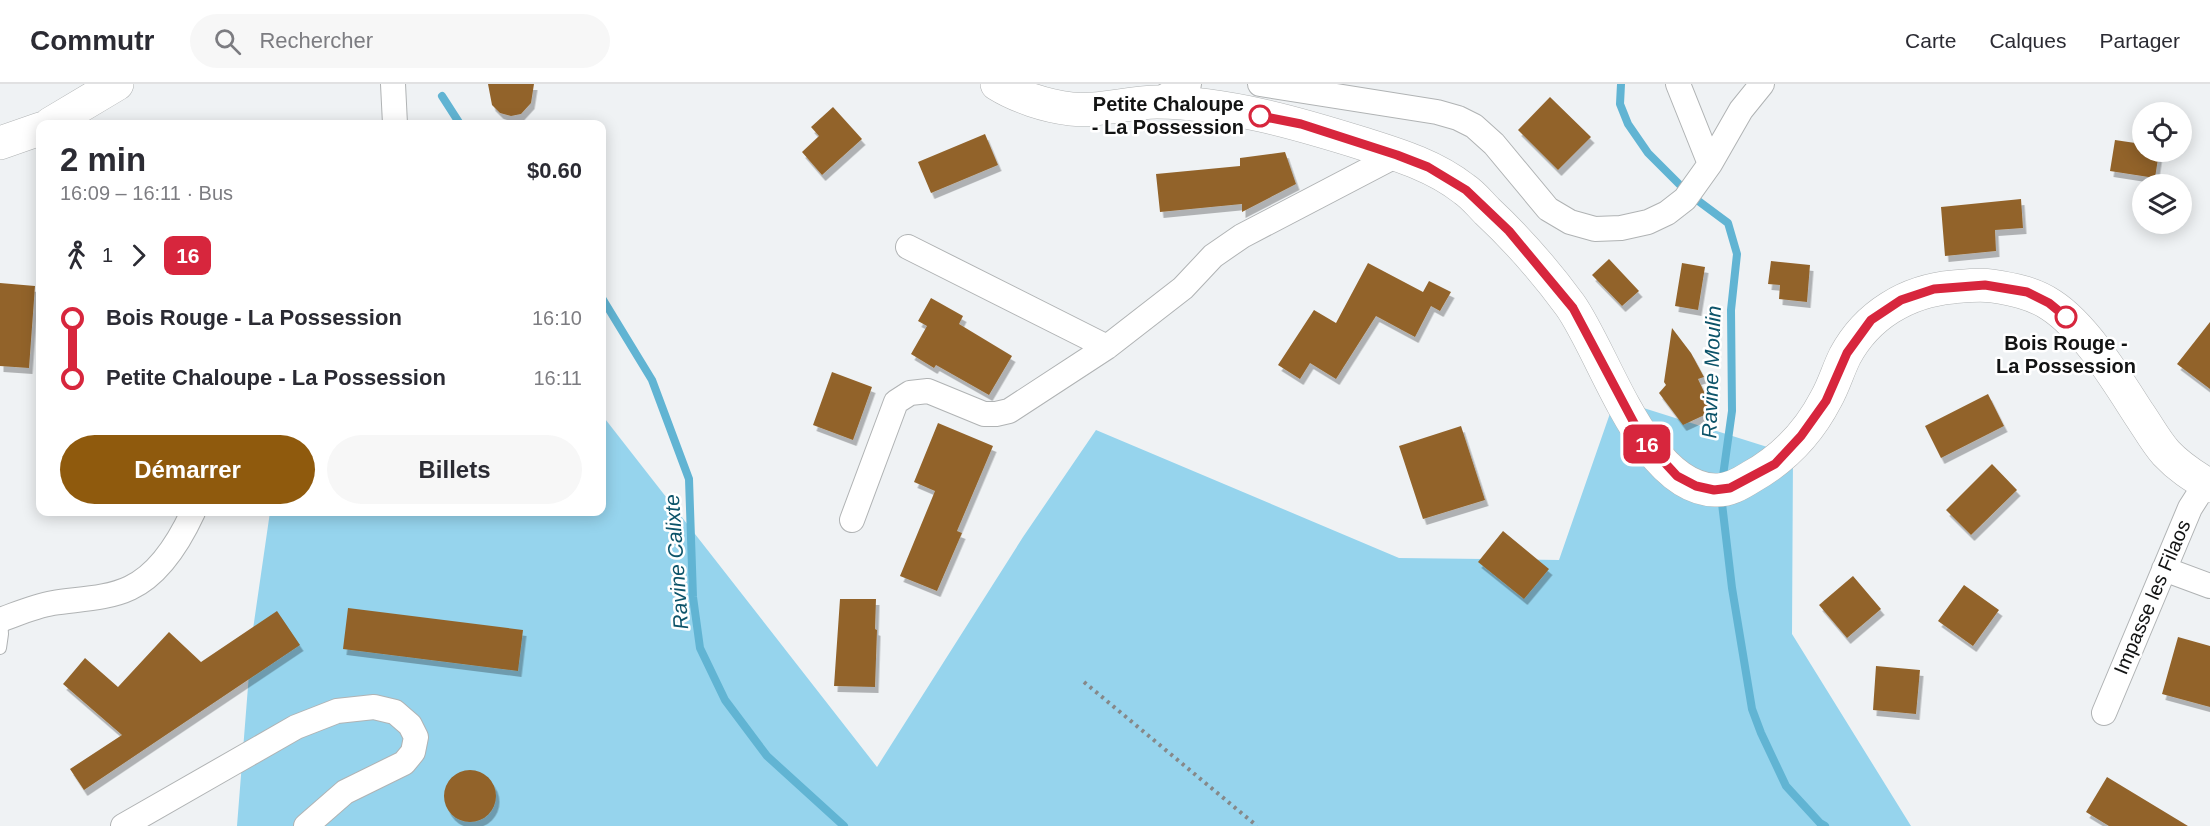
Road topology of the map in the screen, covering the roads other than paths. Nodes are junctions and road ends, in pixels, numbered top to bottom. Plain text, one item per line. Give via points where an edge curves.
1 (117, 84) edge
2 (393, 84) edge
3 (1190, 84) edge
4 (1260, 84) edge
5 (1678, 84) edge
6 (1762, 84) edge
7 (1001, 85) edge
8 (1155, 102) junction
9 (57, 120) edge
10 (395, 120) edge
11 (36, 130) edge
12 (0, 143) edge
13 (1397, 155) junction
14 (1710, 164) junction
15 (908, 247) dead end
16 (1107, 347) junction
17 (2208, 484) edge
18 (192, 516) edge
19 (852, 520) dead end
20 (2164, 569) junction
21 (2210, 586) edge
22 (1, 619) edge
23 (0, 648) edge
24 (2104, 713) dead end
25 (123, 826) edge
26 (306, 826) edge

1 - 9 main road
2 - 10 street
3 - 8 street
4 - 14 street via 1458,118 1494,144 1548,209 1570,222 1595,229 1621,228 1667,213 1685,199
5 - 14 street
6 - 14 street via 1741,110
7 - 8 main road via 1024,98 1072,109
8 - 13 main road via 1218,107 1301,124
11 - 12 main road
13 - 16 street via 1242,236 1213,256 1184,288
13 - 17 main road via 1428,167 1466,190 1509,231 1573,308 1642,438 1677,476 1696,486 1730,488 1775,464 1826,401 1847,353 1871,320 1901,300 1934,289 1985,285 2027,292 2068,318 2109,368 2163,450 2185,472
15 - 16 street
16 - 19 street via 1009,411 984,414 928,391 910,393 896,402
17 - 20 street, Impasse les Filaos via 2190,508
18 - 22 street via 180,539 147,577 130,588 49,604
20 - 21 street
20 - 24 street, Impasse les Filaos
22 - 23 lane
25 - 26 street via 296,727 337,711 374,707 395,712 410,725 416,737 413,752 404,763 345,792

